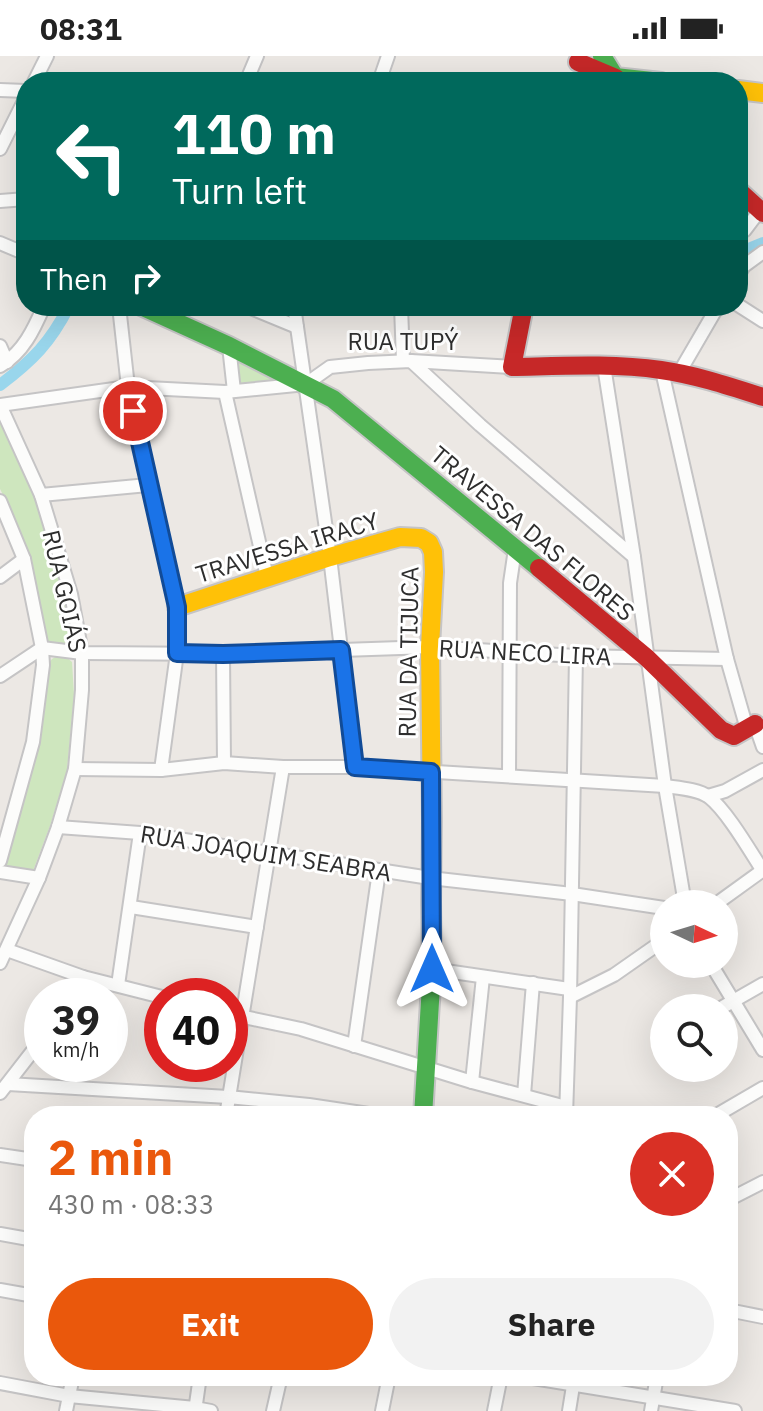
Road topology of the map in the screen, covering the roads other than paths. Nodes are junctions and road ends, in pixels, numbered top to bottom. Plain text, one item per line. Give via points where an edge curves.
1 (574, 58) edge
2 (602, 72) edge
3 (16, 115) edge
4 (0, 149) edge
5 (762, 211) edge
6 (748, 227) edge
7 (40, 316) edge
8 (120, 316) edge
9 (164, 316) edge
10 (270, 316) edge
11 (295, 316) edge
12 (402, 316) edge
13 (522, 316) edge
14 (711, 316) edge
15 (297, 327) junction
16 (0, 346) edge
17 (229, 346) junction
18 (407, 361) junction
19 (3, 364) edge
20 (604, 366) junction
21 (512, 367) junction
22 (671, 372) junction
23 (306, 384) junction
24 (128, 387) junction
25 (230, 391) junction
26 (763, 397) edge
27 (0, 405) edge
28 (148, 485) junction
29 (41, 495) junction
30 (0, 501) edge
31 (412, 536) joint
32 (515, 549) junction
33 (330, 557) junction
34 (634, 557) junction
35 (24, 559) junction
36 (0, 577) edge
37 (267, 577) junction
38 (177, 607) junction
39 (430, 647) junction
40 (42, 648) junction
41 (341, 650) junction
42 (511, 651) junction
43 (82, 653) junction
44 (177, 653) junction
45 (223, 654) junction
46 (576, 656) junction
47 (647, 658) junction
48 (727, 659) junction
49 (0, 676) edge
50 (751, 727) junction
51 (763, 747) edge
52 (224, 763) junction
53 (283, 767) junction
54 (355, 767) junction
55 (75, 769) junction
56 (161, 770) junction
57 (763, 770) edge
58 (431, 772) junction
59 (509, 776) junction
60 (574, 780) junction
61 (665, 786) junction
62 (708, 796) junction
63 (58, 827) junction
64 (140, 833) junction
65 (269, 853) junction
66 (0, 861) edge
67 (763, 870) edge
68 (379, 871) junction
69 (0, 872) edge
70 (39, 878) junction
71 (430, 878) junction
72 (683, 890) edge
73 (735, 890) edge
74 (572, 894) junction
75 (650, 906) edge
76 (131, 907) junction
77 (257, 927) junction
78 (7, 950) junction
79 (650, 950) edge
80 (0, 963) edge
81 (432, 969) junction
82 (83, 977) joint
83 (483, 977) junction
84 (87, 978) edge
85 (119, 978) edge
86 (245, 978) edge
87 (533, 983) junction
88 (763, 984) edge
89 (570, 993) junction
90 (738, 999) edge
91 (248, 1018) edge
92 (738, 1019) edge
93 (354, 1046) junction
94 (763, 1050) edge
95 (24, 1063) edge
96 (426, 1068) junction
97 (229, 1082) edge
98 (472, 1082) junction
99 (763, 1088) edge
100 (4, 1089) edge
101 (524, 1095) junction
102 (228, 1097) junction
103 (227, 1106) edge
104 (316, 1106) edge
105 (424, 1106) edge
106 (551, 1106) edge
107 (566, 1106) edge
108 (732, 1106) edge
109 (0, 1155) edge
110 (24, 1159) edge
111 (763, 1182) edge
112 (738, 1195) edge
113 (0, 1234) edge
114 (24, 1238) edge
115 (0, 1290) edge
116 (24, 1294) edge
117 (738, 1312) edge
118 (763, 1317) edge
119 (0, 1383) edge
120 (71, 1386) edge
121 (198, 1386) edge
122 (279, 1386) edge
123 (387, 1386) edge
124 (499, 1386) edge
125 (573, 1386) joint
126 (656, 1386) edge
127 (69, 1396) junction
128 (654, 1396) junction
129 (195, 1409) edge
130 (66, 1411) edge
131 (211, 1411) edge
132 (273, 1411) edge
133 (382, 1411) edge
134 (494, 1411) edge
135 (569, 1411) edge
136 (651, 1411) edge
137 (735, 1411) edge

1 - 2 street
3 - 4 street
5 - 6 street
7 - 19 street via 26,342
8 - 24 street
9 - 17 street, TRAVESSA DAS FLORES
10 - 15 street
11 - 15 street
12 - 18 street
13 - 21 street
14 - 22 street
15 - 23 street
16 - 19 street
17 - 23 street, TRAVESSA DAS FLORES
17 - 25 street
18 - 21 street, RUA TUPÝ
18 - 23 street, RUA TUPÝ via 330,367
18 - 34 street
20 - 21 street, RUA TUPÝ
20 - 22 street, RUA TUPÝ
20 - 34 street
22 - 26 street, RUA TUPÝ
22 - 48 street
23 - 25 street, RUA TUPÝ
23 - 32 street, TRAVESSA DAS FLORES via 333,399
23 - 33 street
24 - 25 street, RUA TUPÝ
24 - 27 street, RUA TUPÝ
24 - 28 street
25 - 37 street
27 - 29 street, RUA GOIÁS
28 - 29 street
28 - 38 street
29 - 43 street, RUA GOIÁS via 71,594
30 - 35 street, RUA GOIÁS
31 - 33 street, TRAVESSA IRACY
31 - 39 street, RUA DA TIJUCA via 429,543 433,552
32 - 42 street
32 - 47 street, TRAVESSA DAS FLORES
33 - 37 street, TRAVESSA IRACY
33 - 41 street
34 - 47 street
35 - 36 street
35 - 40 street, RUA GOIÁS
37 - 38 street, TRAVESSA IRACY
38 - 44 street
39 - 41 street, RUA NECO LIRA
39 - 42 street, RUA NECO LIRA
39 - 58 street, RUA DA TIJUCA
40 - 43 street, RUA NECO LIRA
40 - 49 street
40 - 66 street, RUA GOIÁS via 33,742
41 - 45 street, RUA NECO LIRA
41 - 54 street
42 - 46 street, RUA NECO LIRA
42 - 59 street
43 - 44 street, RUA NECO LIRA
43 - 55 street, RUA GOIÁS
44 - 45 street, RUA NECO LIRA
44 - 56 street
45 - 52 street
46 - 47 street, RUA NECO LIRA
46 - 60 street
47 - 48 street, RUA NECO LIRA
47 - 50 street, TRAVESSA DAS FLORES via 721,730 734,736
47 - 61 street
48 - 50 street
50 - 51 street
52 - 53 street
52 - 56 street
53 - 54 street
53 - 65 street
54 - 58 street
55 - 56 street
55 - 63 street, RUA GOIÁS
57 - 62 street
58 - 59 street
58 - 71 street, RUA DA TIJUCA
59 - 60 street
60 - 61 street
60 - 74 street
61 - 62 street
61 - 72 street
62 - 67 street
63 - 64 street, RUA JOAQUIM SEABRA
63 - 70 street, RUA GOIÁS
64 - 65 street, RUA JOAQUIM SEABRA
64 - 76 street
65 - 68 street, RUA JOAQUIM SEABRA
65 - 77 street
67 - 73 street
68 - 71 street, RUA JOAQUIM SEABRA
68 - 93 street
69 - 70 street
70 - 78 street, RUA GOIÁS
71 - 74 street, RUA JOAQUIM SEABRA
71 - 81 street, RUA DA TIJUCA
74 - 75 street, RUA JOAQUIM SEABRA
74 - 89 street
76 - 77 street
76 - 85 street
77 - 86 street
78 - 80 street, RUA GOIÁS
78 - 82 street
79 - 89 street via 614,975
81 - 83 street
81 - 96 street, RUA DA TIJUCA
82 - 84 street
83 - 87 street
83 - 98 street
87 - 89 street
87 - 101 street
88 - 90 street
89 - 107 street
91 - 93 street
92 - 94 street
93 - 96 street
95 - 100 street
96 - 98 street
96 - 105 street, RUA DA TIJUCA
97 - 102 street
98 - 101 street
99 - 108 street
100 - 102 street
101 - 106 street
102 - 103 street
102 - 104 street
109 - 110 street
111 - 112 street
113 - 114 street
115 - 116 street
117 - 118 street
119 - 127 street
120 - 127 street
121 - 129 street
122 - 132 street
123 - 133 street
124 - 134 street
125 - 128 street
125 - 135 street
126 - 128 street
127 - 129 street
127 - 130 street
128 - 136 street
128 - 137 street
129 - 131 street

